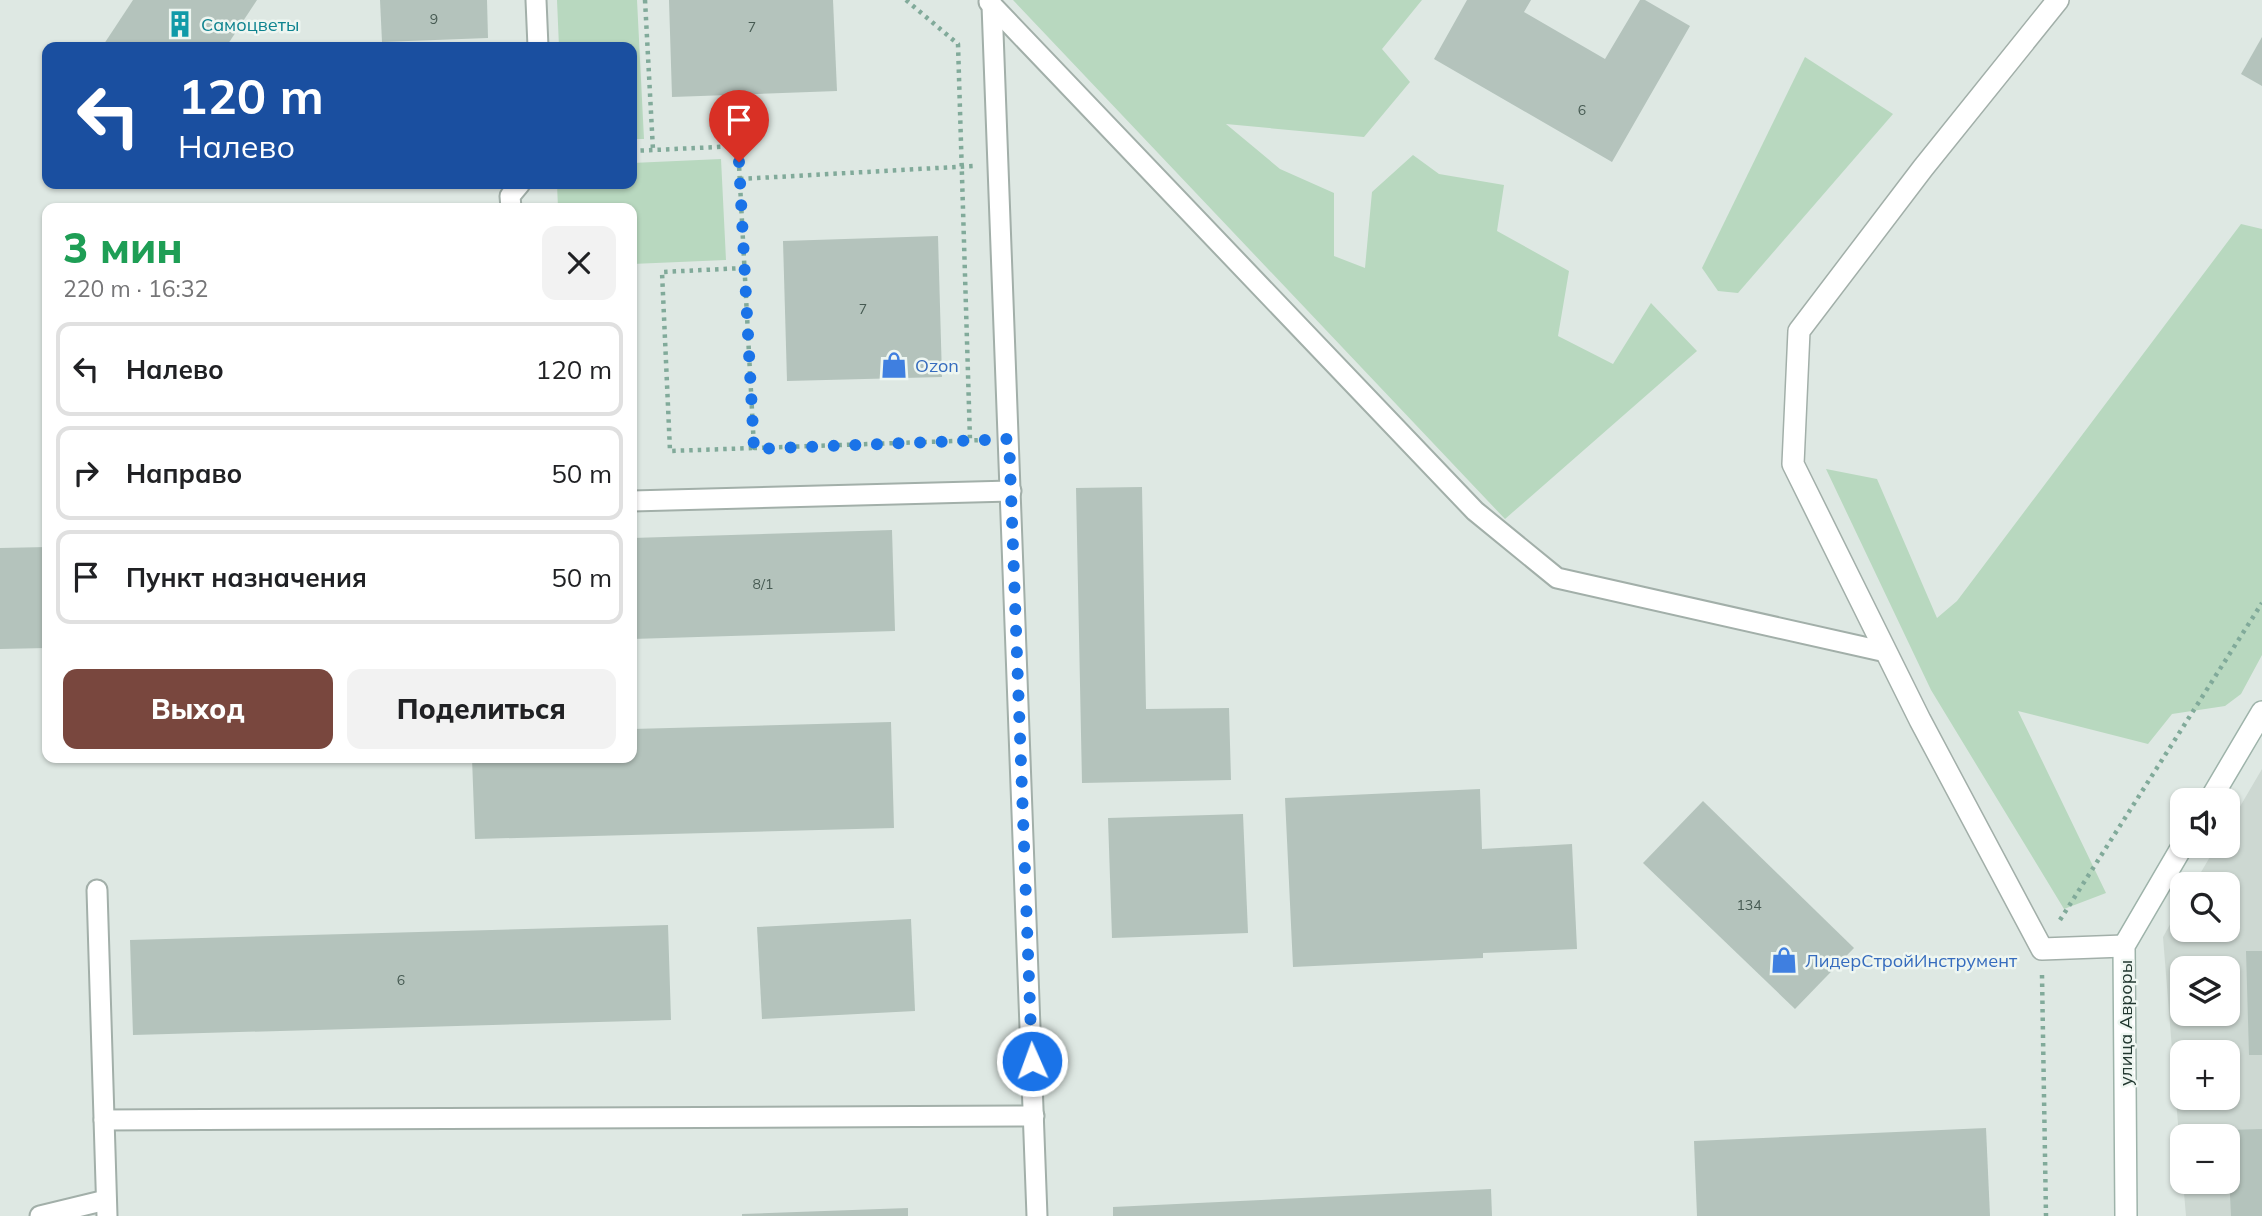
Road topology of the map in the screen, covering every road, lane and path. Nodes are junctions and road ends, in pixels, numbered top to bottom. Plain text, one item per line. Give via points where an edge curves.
1 (536, 0) edge
2 (645, 0) edge
3 (906, 0) edge
4 (2058, 0) edge
5 (989, 2) edge
6 (538, 42) edge
7 (653, 150) junction
8 (637, 151) edge
9 (999, 165) junction
10 (963, 167) junction
11 (740, 179) junction
12 (745, 268) junction
13 (1009, 439) junction
14 (970, 440) junction
15 (754, 449) junction
16 (1011, 491) junction
17 (637, 501) edge
18 (2262, 603) edge
19 (1886, 652) junction
20 (2262, 712) edge
21 (2217, 788) edge
22 (2175, 858) edge
23 (97, 890) dead end
24 (2124, 946) junction
25 (2042, 949) junction
26 (1034, 1116) junction
27 (104, 1119) junction
28 (106, 1208) edge
29 (40, 1216) edge
30 (1037, 1216) edge
31 (2046, 1216) edge
32 (2126, 1216) edge

1 - 6 lane
2 - 7 path
3 - 10 path via 958,44
4 - 19 street via 1799,331 1793,464
5 - 9 lane
5 - 19 lane via 1475,511 1557,578
7 - 8 path
7 - 11 path via 738,145
9 - 10 path
9 - 13 lane
10 - 11 path
10 - 14 path
11 - 12 path
12 - 15 path
12 - 15 path via 662,272 670,451
13 - 14 path
13 - 16 lane
14 - 15 path
16 - 17 lane
16 - 26 lane
18 - 25 path
19 - 25 street
20 - 21 street
22 - 24 street, улица Авроры
23 - 27 lane
24 - 25 street
24 - 32 street, улица Авроры
25 - 31 path
26 - 27 lane
26 - 30 lane
27 - 28 lane
28 - 29 lane

